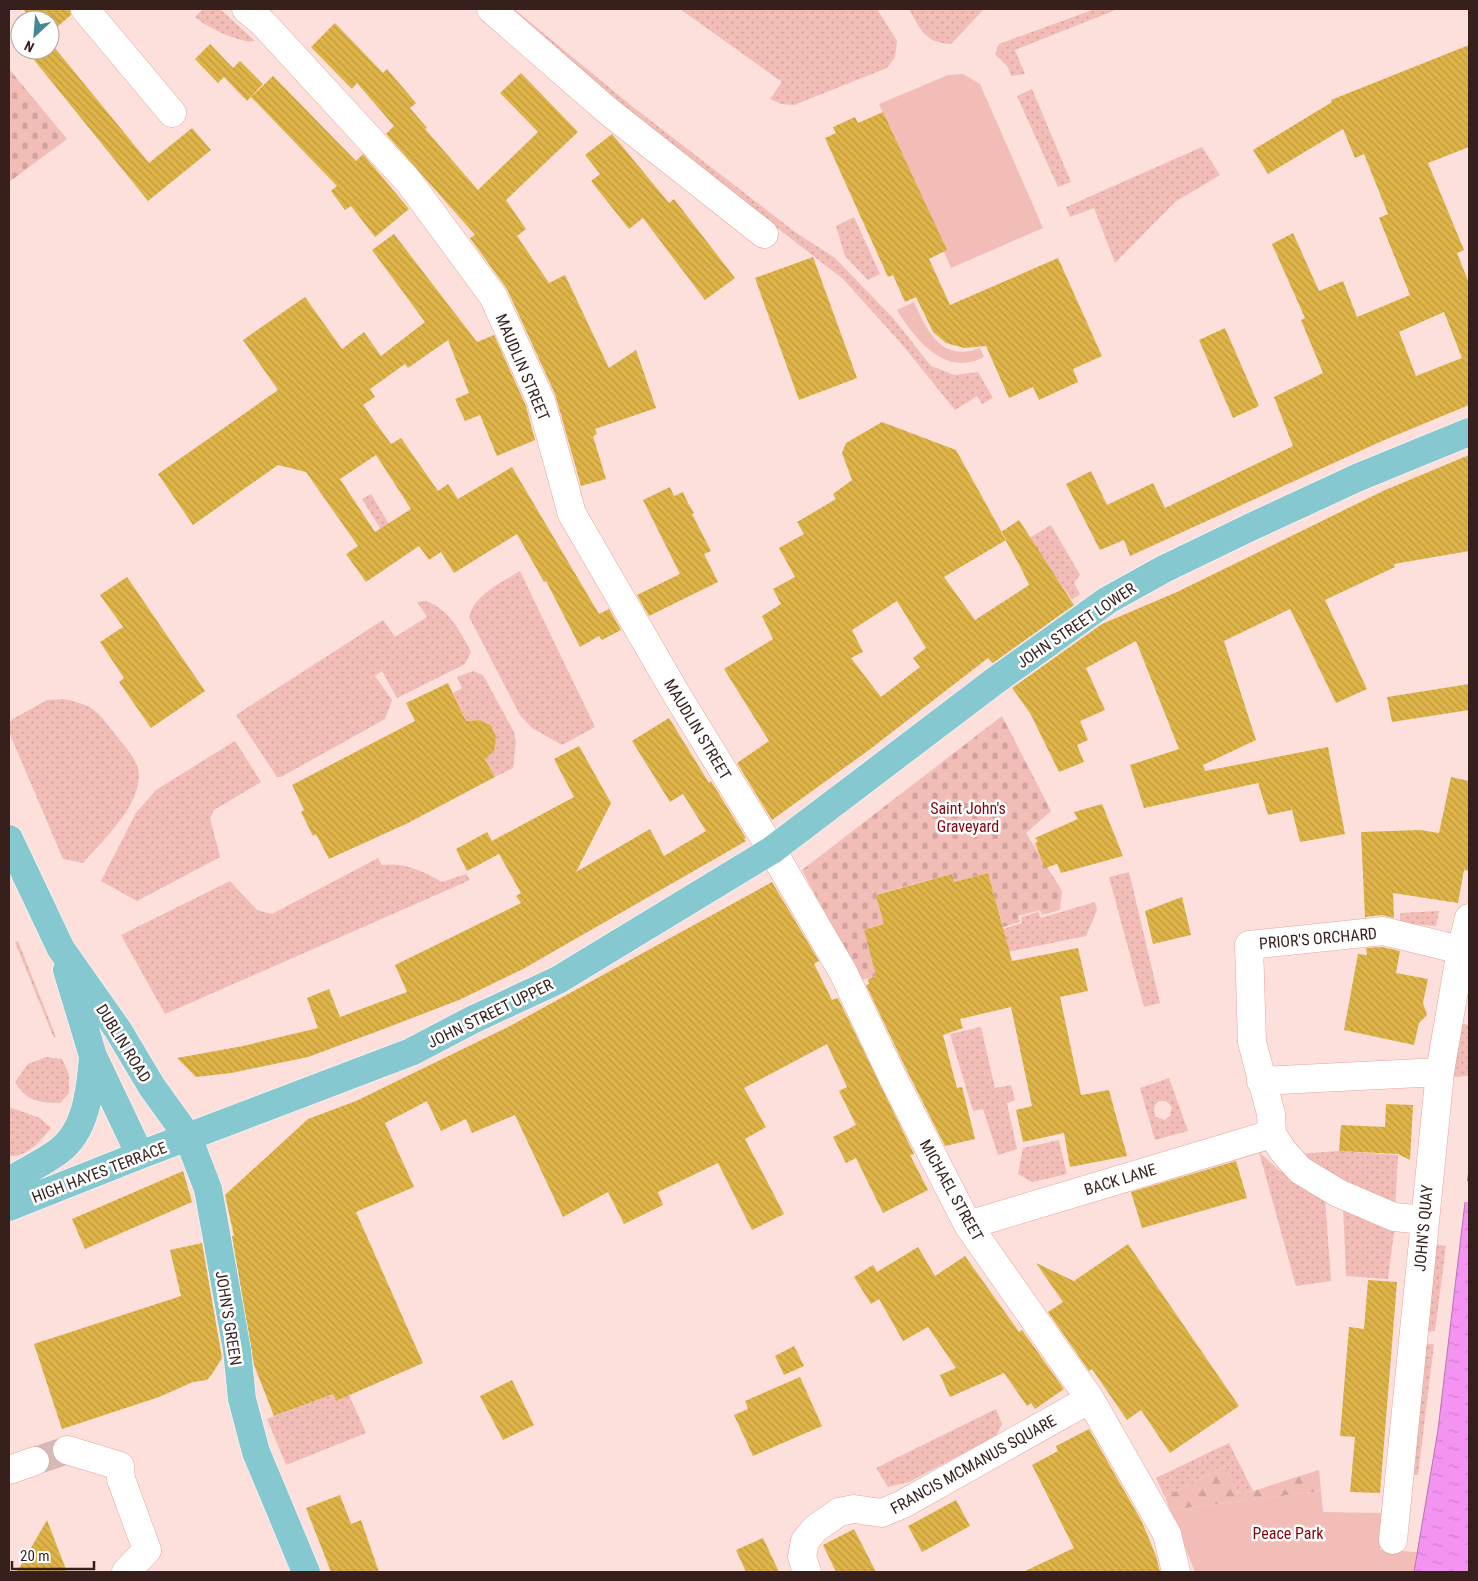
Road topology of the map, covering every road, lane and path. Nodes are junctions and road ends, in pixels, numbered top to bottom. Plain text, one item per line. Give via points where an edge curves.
1 (85, 9) edge
2 (491, 9) edge
3 (262, 14) edge
4 (172, 114) dead end
5 (764, 234) dead end
6 (1469, 432) edge
7 (9, 839) edge
8 (772, 850) junction
9 (1469, 918) edge
10 (61, 949) junction
11 (1461, 950) junction
12 (93, 1056) junction
13 (1440, 1072) junction
14 (1261, 1081) junction
15 (1272, 1134) junction
16 (188, 1137) junction
17 (140, 1154) junction
18 (9, 1181) edge
19 (9, 1207) edge
20 (1424, 1220) junction
21 (968, 1225) junction
22 (1090, 1399) junction
23 (67, 1450) tunnel mouth
24 (35, 1461) tunnel mouth
25 (9, 1470) edge
26 (1392, 1540) dead end
27 (126, 1572) edge
28 (306, 1572) edge
29 (807, 1572) edge
30 (1176, 1572) edge

1 - 4 street
2 - 5 street via 608,111
3 - 8 street, MAUDLIN STREET via 409,182 493,296 541,401 572,514 681,703
6 - 8 main road, JOHN STREET LOWER via 1366,474 1271,518 1164,569 1108,600 996,680
7 - 10 main road, DUBLIN ROAD
8 - 16 main road, JOHN STREET UPPER via 558,980 411,1052
8 - 21 street, MICHAEL STREET via 843,972
9 - 11 street, JOHN'S QUAY
10 - 12 main road, DUBLIN ROAD
10 - 16 main road, DUBLIN ROAD
11 - 13 street, JOHN'S QUAY
11 - 14 street, PRIOR'S ORCHARD via 1383,932 1250,945 1252,1042
12 - 17 main road, DUBLIN ROAD
12 - 18 main road via 89,1096 79,1126 61,1150
13 - 14 street
13 - 20 street, JOHN'S QUAY
14 - 15 street, PRIOR'S ORCHARD via 1271,1114
15 - 20 street, PRIOR'S ORCHARD via 1300,1170 1338,1193 1394,1217
15 - 21 street, BACK LANE
16 - 17 main road, HIGH HAYES TERRACE
16 - 28 main road, JOHN'S GREEN via 208,1189 237,1350 242,1399 256,1452
17 - 19 main road, HIGH HAYES TERRACE
20 - 26 street, JOHN'S QUAY
21 - 22 street, MICHAEL STREET
22 - 29 street, FRANCIS MCMANUS SQUARE via 903,1504 882,1513 854,1509 839,1512 814,1528 805,1541 802,1557
22 - 30 street, MICHAEL STREET via 1167,1534
23 - 27 street via 120,1466 121,1479 147,1550
24 - 25 street

